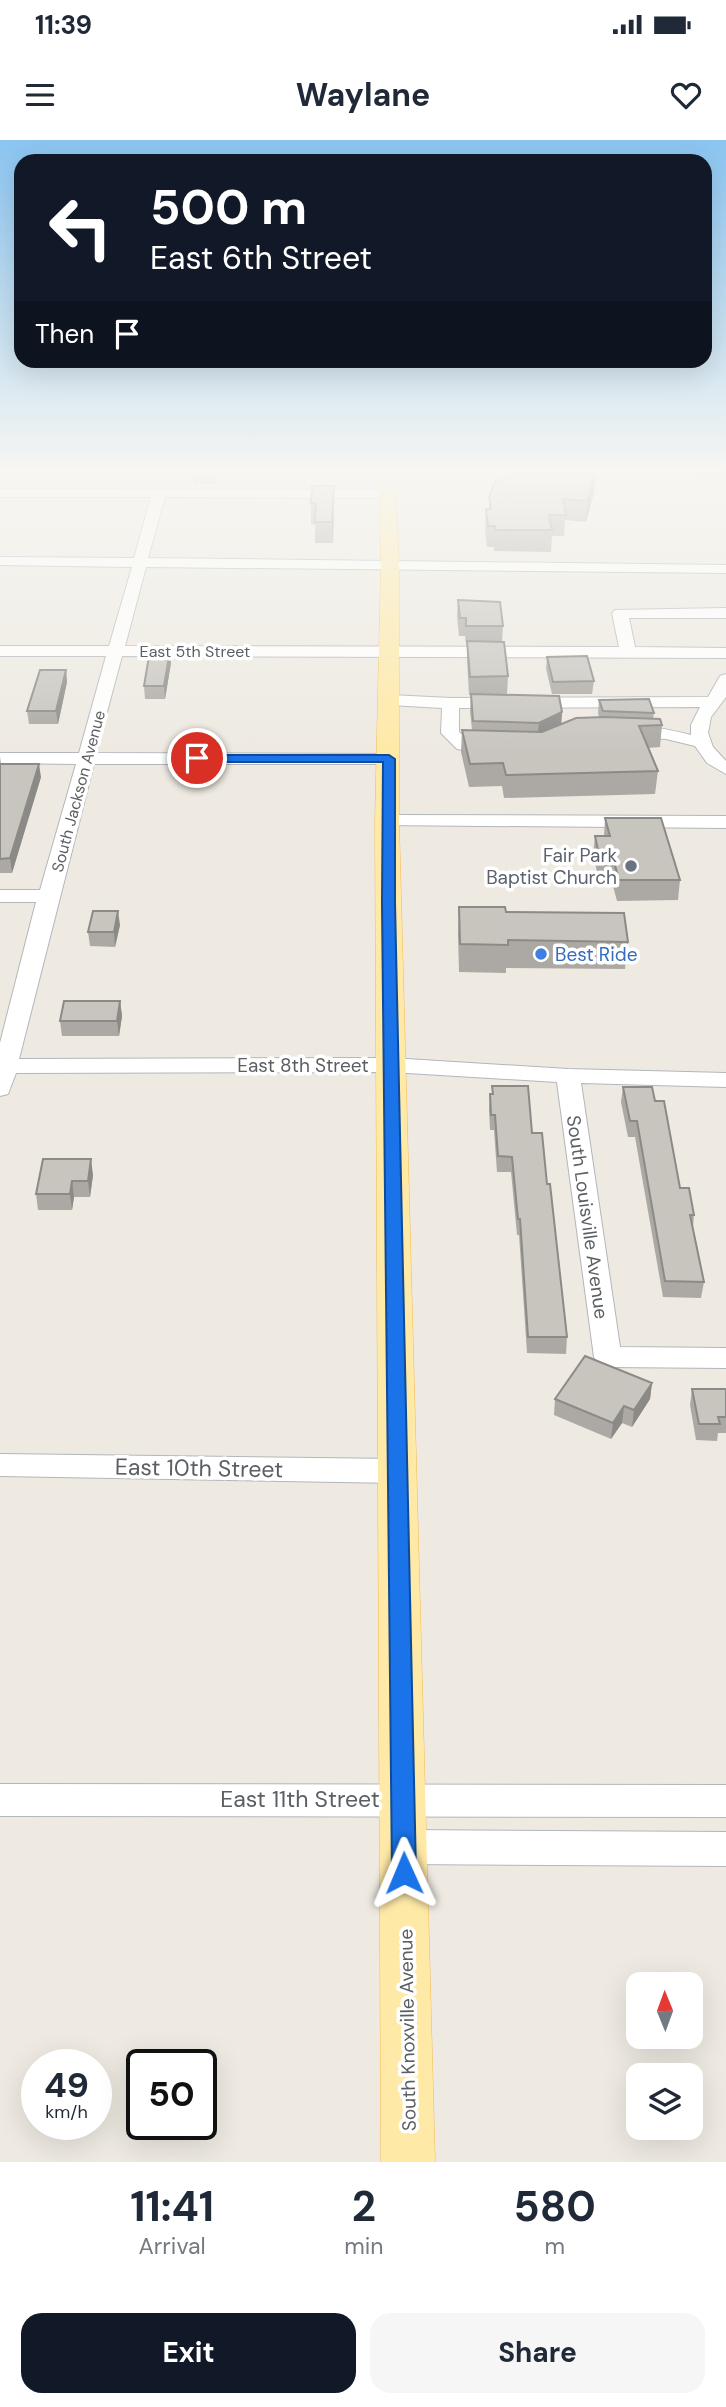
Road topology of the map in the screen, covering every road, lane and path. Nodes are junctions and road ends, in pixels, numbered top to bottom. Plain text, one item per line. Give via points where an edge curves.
1 (141, 564) edge
2 (390, 564) edge
3 (414, 564) edge
4 (726, 569) edge
5 (726, 613) edge
6 (0, 651) edge
7 (390, 651) junction
8 (116, 652) junction
9 (628, 652) junction
10 (721, 653) edge
11 (726, 676) edge
12 (390, 700) junction
13 (714, 702) junction
14 (569, 703) junction
15 (451, 704) junction
16 (573, 721) edge
17 (614, 732) edge
18 (701, 742) junction
19 (505, 747) edge
20 (0, 758) edge
21 (87, 758) junction
22 (389, 759) junction
23 (726, 769) edge
24 (387, 821) junction
25 (725, 827) edge
26 (0, 896) edge
27 (48, 896) junction
28 (391, 1065) junction
29 (568, 1076) junction
30 (3, 1078) edge
31 (726, 1080) edge
32 (726, 1358) edge
33 (0, 1465) edge
34 (397, 1471) junction
35 (403, 1798) junction
36 (0, 1800) edge
37 (726, 1801) edge
38 (404, 1847) junction
39 (726, 1849) edge
40 (408, 2162) edge

1 - 8 street, South Jackson Avenue
2 - 7 main road, South Knoxville Avenue
3 - 4 street
5 - 9 street via 620,613
6 - 8 street, East 5th Street
7 - 8 street, East 5th Street
7 - 9 street, East 5th Street
7 - 12 main road, South Knoxville Avenue
8 - 21 street, South Jackson Avenue
9 - 10 street, East 5th Street
10 - 11 street
11 - 13 street via 724,689
12 - 15 street
12 - 22 main road, South Knoxville Avenue
13 - 14 street
13 - 18 street via 701,719
14 - 15 street
14 - 16 street
15 - 19 street via 450,733 463,744
17 - 18 street via 666,734
18 - 23 street via 712,761
20 - 21 street
21 - 22 street
21 - 27 street, South Jackson Avenue
22 - 24 main road, South Knoxville Avenue
24 - 25 street
24 - 28 main road, South Knoxville Avenue
26 - 27 street
27 - 30 street, South Jackson Avenue
28 - 29 street, East 8th Street
28 - 30 street, East 8th Street
28 - 34 main road, South Knoxville Avenue
29 - 31 street, East 8th Street
29 - 32 street, South Louisville Avenue via 608,1357
33 - 34 street, East 10th Street
34 - 35 main road, South Knoxville Avenue
35 - 36 street, East 11th Street
35 - 37 street, East 11th Street
35 - 38 main road, South Knoxville Avenue
38 - 39 street
38 - 40 main road, South Knoxville Avenue

